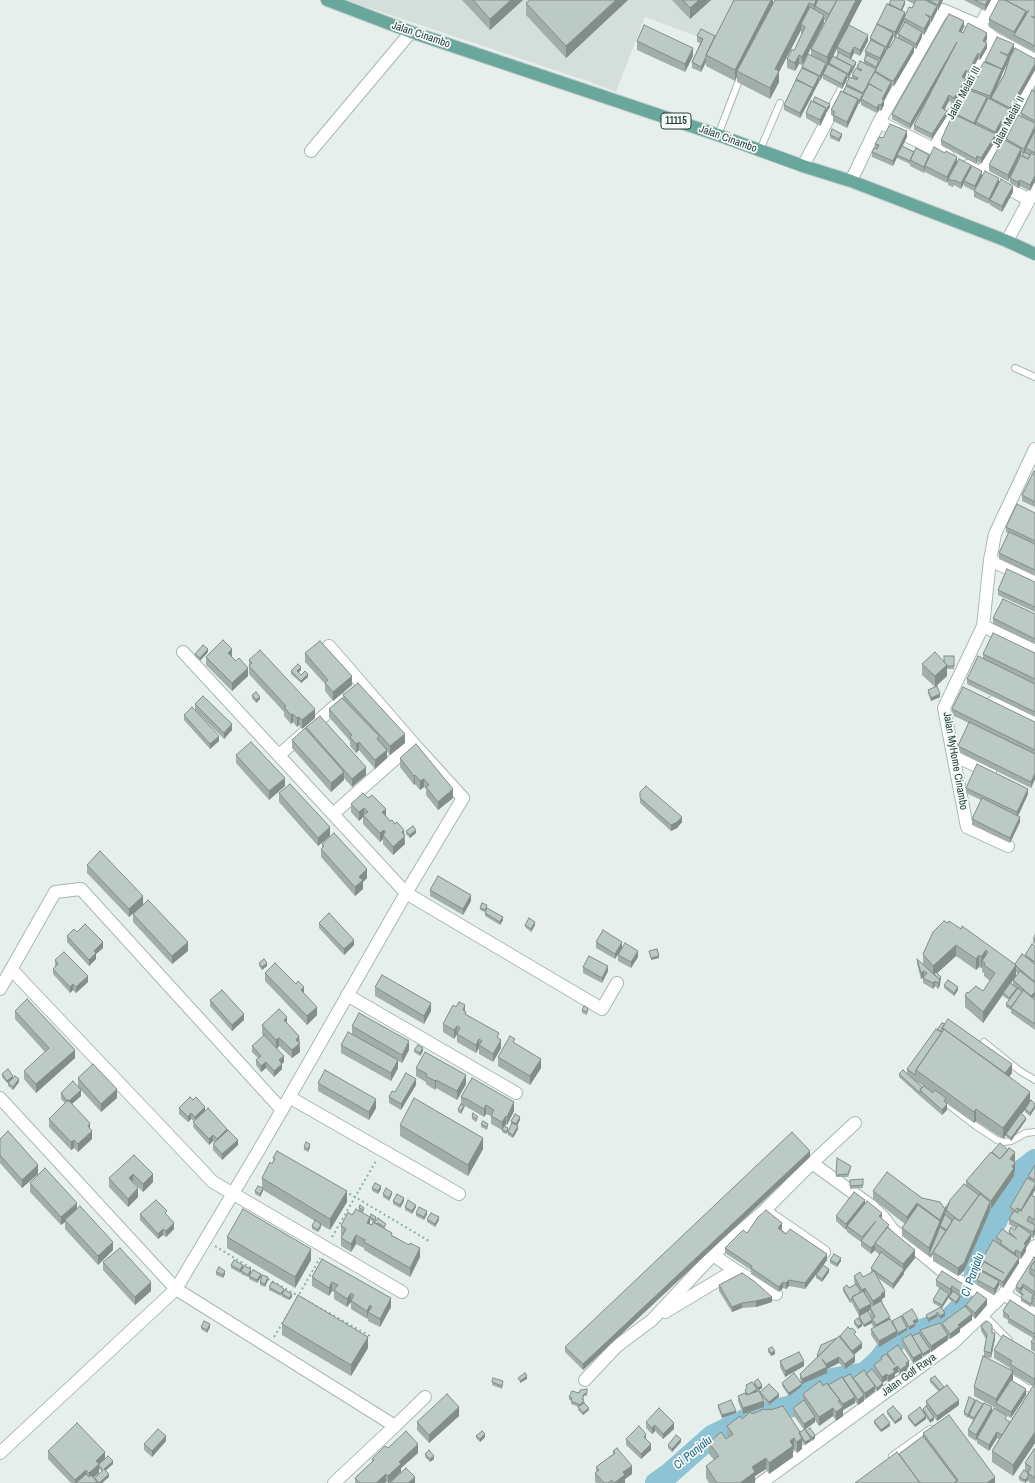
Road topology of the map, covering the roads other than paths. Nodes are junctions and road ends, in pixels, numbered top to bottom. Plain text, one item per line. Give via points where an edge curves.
1 (327, 0) edge
2 (994, 0) edge
3 (946, 5) edge
4 (980, 26) junction
5 (411, 32) junction
6 (994, 38) junction
7 (1035, 60) edge
8 (744, 68) edge
9 (1035, 72) edge
10 (850, 78) edge
11 (780, 103) dead end
12 (879, 122) junction
13 (718, 135) junction
14 (934, 149) junction
15 (760, 150) junction
16 (311, 151) dead end
17 (803, 166) junction
18 (982, 172) junction
19 (851, 181) junction
20 (1032, 194) edge
21 (1007, 241) junction
22 (1035, 254) edge
23 (1015, 368) dead end
24 (1035, 377) edge
25 (1035, 449) edge
26 (1010, 502) junction
27 (1022, 508) edge
28 (990, 560) junction
29 (1035, 581) edge
30 (983, 626) junction
31 (329, 646) dead end
32 (1035, 651) edge
33 (183, 652) dead end
34 (355, 688) junction
35 (985, 698) edge
36 (1035, 721) edge
37 (413, 743) junction
38 (279, 755) junction
39 (953, 755) junction
40 (968, 762) junction
41 (1002, 778) edge
42 (958, 783) junction
43 (333, 814) junction
44 (1008, 846) dead end
45 (406, 893) junction
46 (11, 969) junction
47 (617, 983) dead end
48 (0, 989) edge
49 (347, 995) junction
50 (984, 1042) edge
51 (1035, 1080) edge
52 (516, 1093) dead end
53 (934, 1095) edge
54 (289, 1097) junction
55 (0, 1098) edge
56 (282, 1110) junction
57 (855, 1123) dead end
58 (1035, 1132) edge
59 (812, 1163) junction
60 (233, 1194) junction
61 (459, 1194) dead end
62 (764, 1211) junction
63 (824, 1252) edge
64 (1033, 1252) edge
65 (713, 1255) junction
66 (735, 1270) junction
67 (176, 1289) junction
68 (402, 1292) dead end
69 (776, 1294) dead end
70 (1004, 1294) junction
71 (995, 1303) junction
72 (983, 1314) junction
73 (1035, 1315) edge
74 (652, 1320) junction
75 (1006, 1338) junction
76 (1012, 1343) edge
77 (1002, 1345) edge
78 (1002, 1371) edge
79 (585, 1380) dead end
80 (1035, 1387) edge
81 (425, 1396) dead end
82 (936, 1425) edge
83 (395, 1426) junction
84 (0, 1453) edge
85 (884, 1462) edge
86 (334, 1483) edge
87 (761, 1483) edge

1 - 5 main road, Jalan Cinambo / 11115
2 - 4 street
3 - 4 street
3 - 12 street
4 - 6 street
5 - 13 main road, Jalan Cinambo / 11115
5 - 16 street
6 - 7 street
6 - 14 street, Jalan Melati III
8 - 13 lane
9 - 18 street, Jalan Melati II
10 - 17 street
11 - 15 lane
12 - 14 street
12 - 19 street
13 - 15 main road, Jalan Cinambo / 11115
14 - 18 street
15 - 17 main road, Jalan Cinambo / 11115
17 - 19 main road, Jalan Cinambo / 11115
18 - 20 street
19 - 21 main road, Jalan Cinambo / 11115
20 - 21 street
21 - 22 main road, Jalan Cinambo / 11115
23 - 24 lane
25 - 26 street, Jalan MyHome Cinambo
26 - 27 street
26 - 28 street, Jalan MyHome Cinambo via 995,534
28 - 29 street
28 - 30 street, Jalan MyHome Cinambo
30 - 32 street
30 - 39 street, Jalan MyHome Cinambo via 959,686 944,708
31 - 34 street
33 - 38 street
34 - 37 street
34 - 38 street
35 - 36 street
37 - 43 street
37 - 45 street via 463,798
38 - 43 street
39 - 40 street
39 - 42 street, Jalan MyHome Cinambo
40 - 41 street
40 - 42 street
42 - 44 street, Jalan MyHome Cinambo via 967,827
43 - 45 street
45 - 47 street via 602,1009
45 - 49 street
46 - 48 street
46 - 56 street via 55,892 81,889
46 - 60 street via 213,1182
49 - 52 street
49 - 54 street
50 - 51 lane
53 - 58 lane via 997,1140 1011,1141 1026,1132
54 - 56 street
54 - 61 street
55 - 67 street
56 - 60 street
57 - 59 street
59 - 62 street
59 - 71 street via 870,1205 892,1229 940,1269
60 - 67 street
60 - 68 street
62 - 63 street
62 - 65 street
64 - 70 street, Jalan Golf Raya
65 - 66 street
65 - 74 street
66 - 69 street
66 - 74 street
67 - 83 street
67 - 84 street
70 - 71 street, Jalan Golf Raya
70 - 73 street
71 - 72 street, Jalan Golf Raya
72 - 75 lane
72 - 87 street, Jalan Golf Raya via 953,1343
74 - 79 street via 618,1346
75 - 76 lane
75 - 77 lane
78 - 80 lane via 1027,1388
81 - 83 street
82 - 85 lane
83 - 86 street

